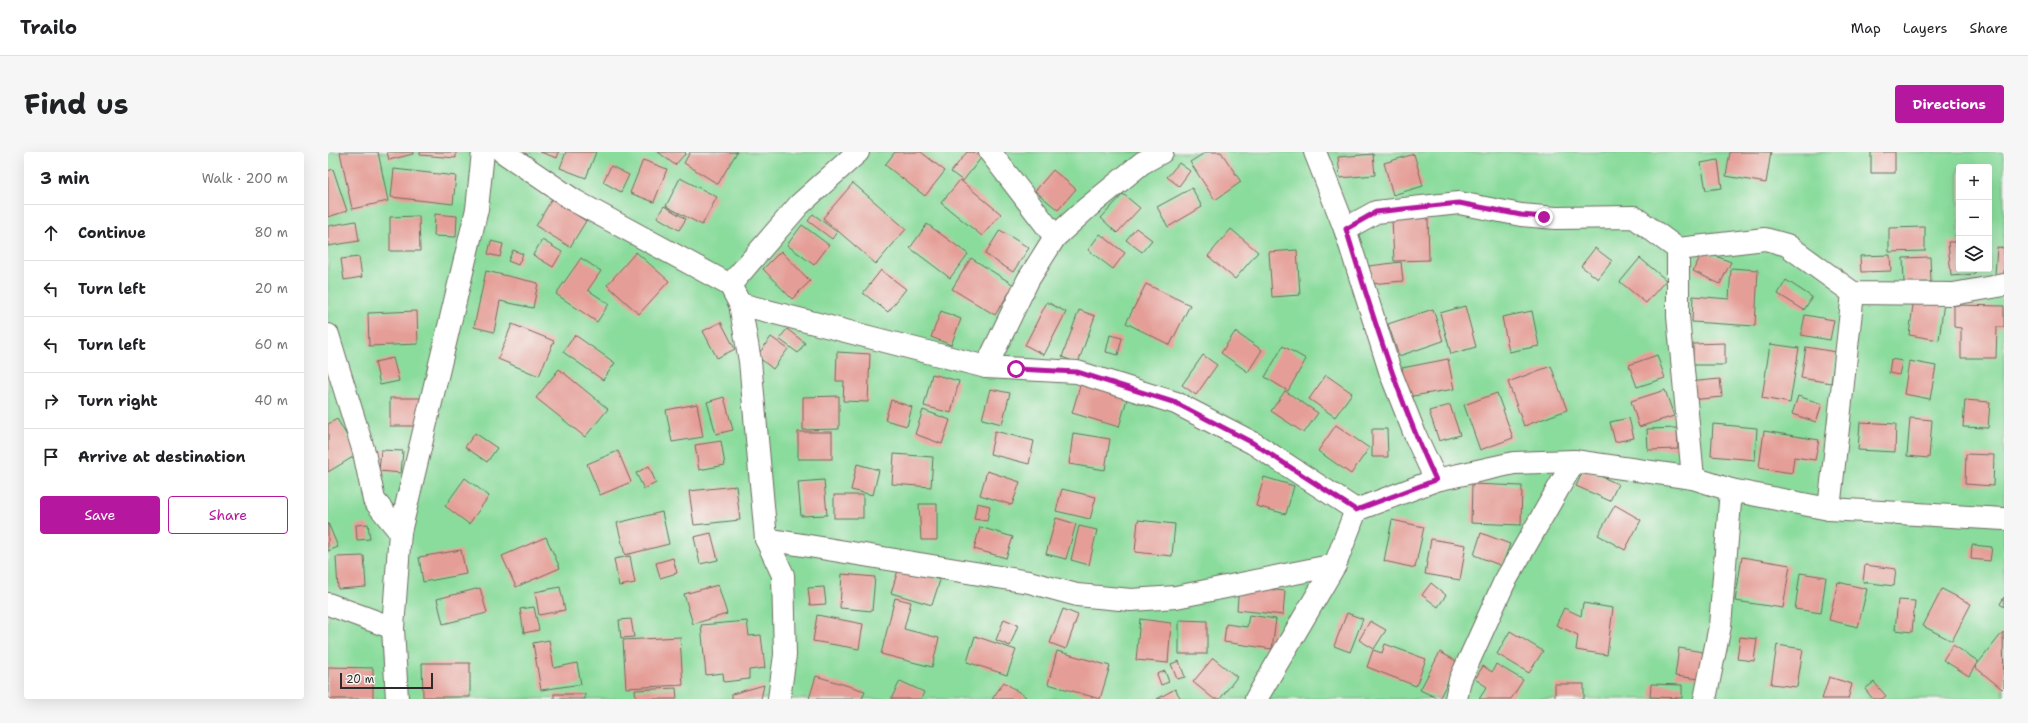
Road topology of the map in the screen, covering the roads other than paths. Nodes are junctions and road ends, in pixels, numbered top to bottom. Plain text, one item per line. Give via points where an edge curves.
1 (483, 152) edge
2 (503, 152) edge
3 (858, 152) edge
4 (990, 152) edge
5 (1162, 152) edge
6 (1314, 152) edge
7 (1346, 229) junction
8 (1055, 237) junction
9 (1678, 249) junction
10 (730, 285) junction
11 (2004, 285) edge
12 (1853, 293) junction
13 (740, 304) junction
14 (328, 335) edge
15 (986, 367) junction
16 (1574, 461) junction
17 (1693, 478) junction
18 (1436, 480) junction
19 (1731, 490) junction
20 (1829, 509) junction
21 (1356, 510) junction
22 (2004, 516) edge
23 (400, 532) junction
24 (766, 539) junction
25 (1334, 565) junction
26 (328, 604) edge
27 (393, 628) junction
28 (397, 699) edge
29 (780, 699) edge
30 (1256, 699) edge
31 (1456, 699) edge
32 (1705, 699) edge

1 - 23 street via 477,209
2 - 10 street via 575,201
3 - 10 street via 799,205
4 - 8 street
5 - 8 street via 1142,163
6 - 7 street
7 - 9 street via 1376,212 1459,203 1521,215 1556,218 1634,217
7 - 18 street via 1391,374
8 - 15 street via 1028,280
9 - 12 street via 1765,239 1787,245
9 - 17 street via 1678,316
10 - 13 street
11 - 12 street via 1953,294
12 - 20 street
13 - 15 street
13 - 24 street via 750,361
14 - 23 street via 364,452 374,500
15 - 21 street via 1077,372 1176,403 1253,443
16 - 17 street
16 - 18 street via 1514,463
16 - 31 street via 1504,583 1460,680
17 - 19 street
18 - 21 street
19 - 20 street
19 - 32 street via 1720,626
20 - 22 street
21 - 25 street
23 - 27 street
24 - 25 street via 1029,582 1077,595 1131,600 1176,597
24 - 29 street via 784,575 785,655
25 - 30 street
26 - 27 street
27 - 28 street

